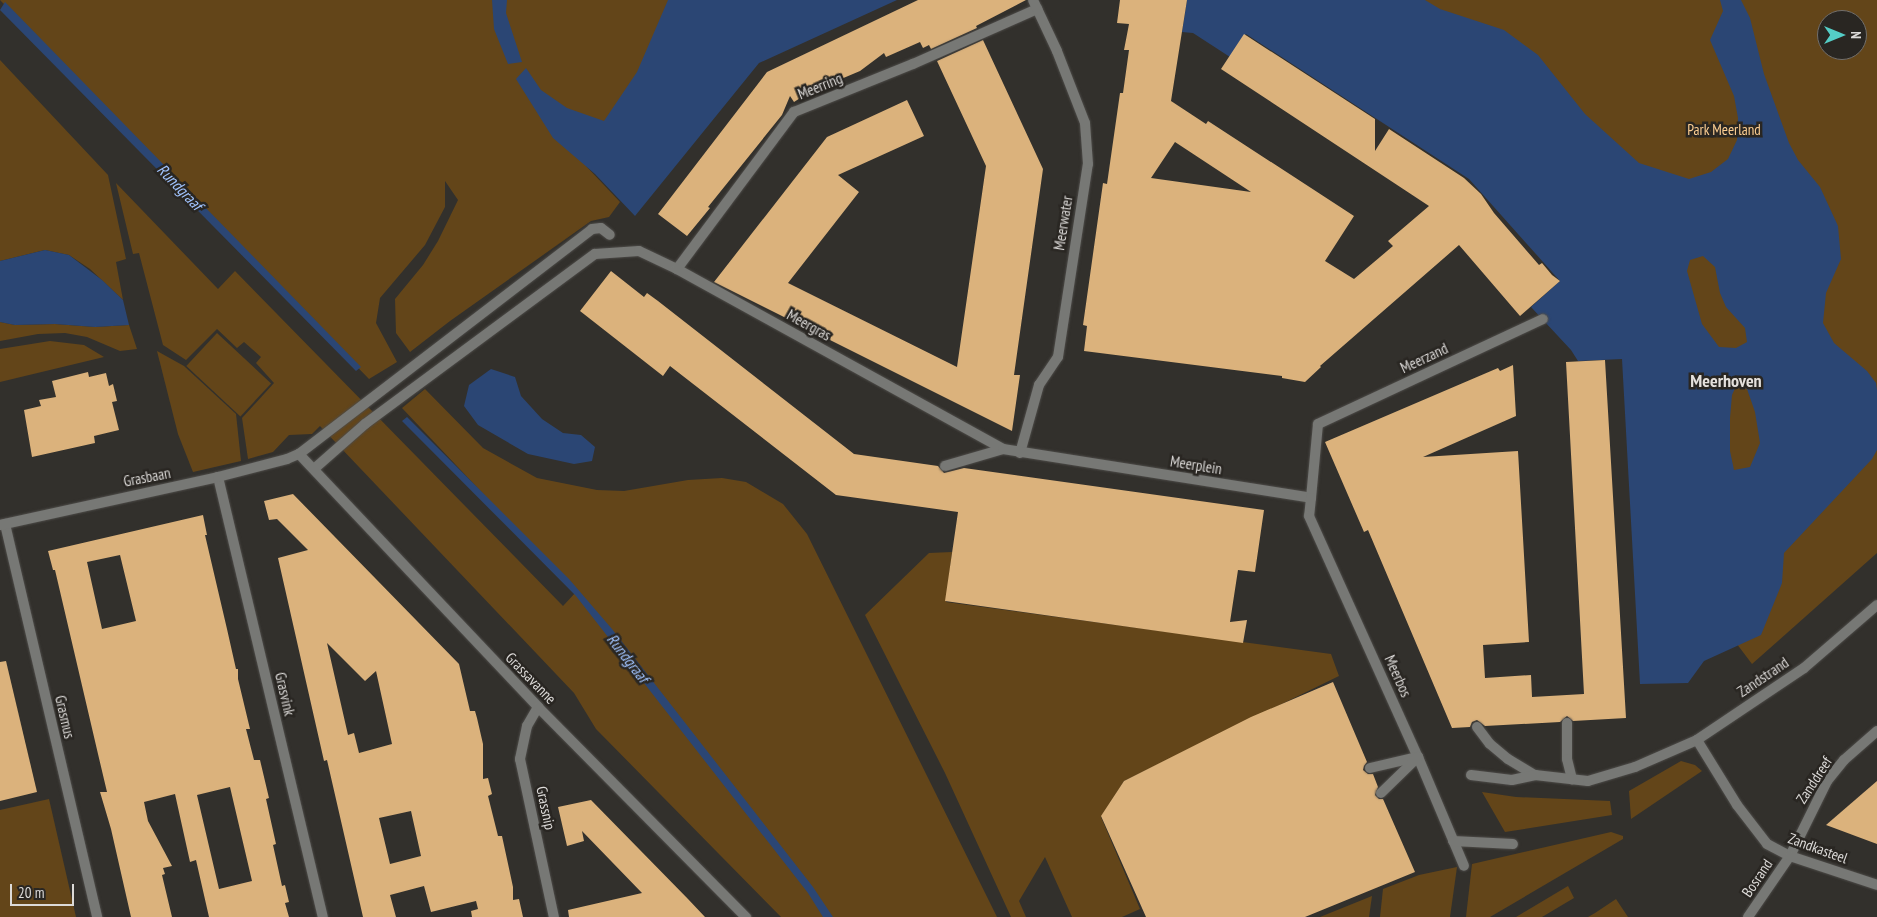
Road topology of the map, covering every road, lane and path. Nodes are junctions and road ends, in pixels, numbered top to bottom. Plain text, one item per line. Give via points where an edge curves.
1 (1035, 5) edge
2 (610, 235) dead end
3 (677, 269) junction
4 (1543, 319) dead end
5 (1003, 449) junction
6 (1020, 453) junction
7 (299, 454) junction
8 (945, 466) dead end
9 (314, 469) junction
10 (218, 477) junction
11 (1311, 498) junction
12 (3, 524) edge
13 (1877, 605) edge
14 (538, 707) junction
15 (1567, 723) dead end
16 (1477, 727) dead end
17 (1877, 731) edge
18 (1697, 740) junction
19 (1418, 757) junction
20 (1370, 768) dead end
21 (1471, 775) dead end
22 (1535, 775) junction
23 (1572, 780) junction
24 (1381, 794) dead end
25 (1453, 841) junction
26 (1513, 844) dead end
27 (1790, 856) junction
28 (1464, 866) dead end
29 (1877, 885) edge
30 (96, 917) edge
31 (323, 917) edge
32 (554, 917) edge
33 (746, 917) edge
34 (1748, 917) edge

1 - 3 street, Meerring via 913,64 794,112
1 - 6 street, Meerwater via 1085,123 1088,164 1058,357 1039,385
2 - 7 street, Grasbaan via 601,228 592,229
3 - 5 street, Meergras
3 - 9 street, Meergras via 640,251 595,254 365,424
4 - 11 street, Meerzand via 1318,424
5 - 6 street, Meerplein
5 - 8 street
6 - 11 street, Meerplein
7 - 9 street, Grassavanne
7 - 10 street, Grasbaan
9 - 14 street, Grassavanne
10 - 12 street, Grasbaan
10 - 31 street, Grasvink
11 - 19 street, Meerbos via 1309,516
12 - 30 street, Grasmus
13 - 18 street, Zandstrand via 1804,668
14 - 32 street, Grassnip via 527,726 520,759
14 - 33 street, Grassavanne
15 - 23 street via 1567,759
16 - 22 street via 1508,759
17 - 27 street, Zanddreef via 1844,760 1827,781
18 - 23 street via 1635,767 1588,782
18 - 27 street, Zandkasteel via 1737,805 1768,844
19 - 20 street
19 - 24 street
19 - 25 street, Meerbos
21 - 22 street via 1512,780
22 - 23 street
25 - 26 street
25 - 28 street, Meerbos
27 - 29 street, Zandkasteel
27 - 34 street, Bosrand

